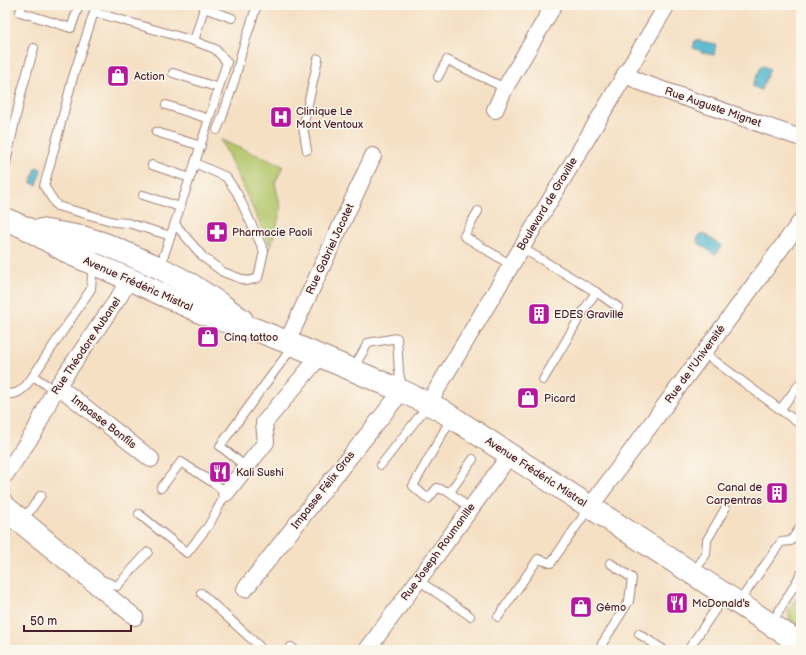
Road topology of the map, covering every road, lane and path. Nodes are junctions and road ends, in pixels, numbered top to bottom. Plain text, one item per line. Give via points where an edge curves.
1 (22, 5) edge
2 (79, 5) edge
3 (257, 5) edge
4 (554, 5) edge
5 (667, 5) edge
6 (204, 6) edge
7 (95, 8) edge
8 (232, 18) dead end
9 (194, 41) junction
10 (34, 48) dead end
11 (318, 59) dead end
12 (173, 73) dead end
13 (625, 74) junction
14 (438, 77) dead end
15 (219, 88) junction
16 (505, 88) junction
17 (166, 105) dead end
18 (495, 110) dead end
19 (209, 119) junction
20 (217, 130) dead end
21 (156, 132) dead end
22 (801, 138) edge
23 (201, 146) junction
24 (307, 150) dead end
25 (373, 156) dead end
26 (195, 163) junction
27 (152, 165) dead end
28 (5, 166) edge
29 (190, 178) junction
30 (143, 195) dead end
31 (180, 207) junction
32 (478, 211) dead end
33 (5, 220) edge
34 (801, 221) edge
35 (175, 224) junction
36 (171, 236) junction
37 (522, 248) junction
38 (94, 252) junction
39 (511, 265) junction
40 (148, 275) junction
41 (596, 292) junction
42 (618, 307) dead end
43 (254, 329) junction
44 (287, 342) junction
45 (704, 353) junction
46 (320, 356) junction
47 (353, 370) junction
48 (33, 376) junction
49 (543, 380) dead end
50 (801, 382) edge
51 (56, 388) junction
52 (402, 391) junction
53 (5, 392) edge
54 (428, 404) junction
55 (780, 410) junction
56 (452, 417) junction
57 (801, 425) edge
58 (510, 455) junction
59 (151, 459) dead end
60 (472, 459) dead end
61 (381, 465) dead end
62 (246, 467) junction
63 (5, 475) edge
64 (161, 488) dead end
65 (450, 492) junction
66 (226, 493) junction
67 (41, 495) dead end
68 (5, 496) edge
69 (590, 508) junction
70 (470, 509) junction
71 (725, 509) dead end
72 (5, 513) edge
73 (24, 514) junction
74 (139, 514) dead end
75 (801, 526) edge
76 (148, 552) dead end
77 (610, 563) dead end
78 (693, 574) junction
79 (801, 574) edge
80 (418, 580) junction
81 (244, 589) dead end
82 (201, 593) dead end
83 (732, 599) junction
84 (470, 616) dead end
85 (135, 617) dead end
86 (498, 617) dead end
87 (771, 624) junction
88 (639, 634) dead end
89 (801, 644) edge
90 (261, 650) edge
91 (289, 650) edge
92 (295, 650) edge
93 (367, 650) edge
94 (600, 650) edge
95 (664, 650) edge
96 (688, 650) edge

1 - 2 lane via 20,12 71,28
3 - 20 lane
4 - 16 street
5 - 13 street, Boulevard de Graville
6 - 8 lane
6 - 9 lane
7 - 9 lane
7 - 36 lane via 73,77 44,186 57,206
9 - 15 lane via 215,49 227,62
10 - 28 lane
11 - 24 lane via 302,127
12 - 15 lane
13 - 22 street, Rue Auguste Mignet via 640,82
13 - 37 street, Boulevard de Graville
14 - 16 lane via 447,60
15 - 19 lane
16 - 18 street
17 - 19 lane
19 - 23 lane
21 - 23 lane
23 - 26 lane
25 - 44 street, Rue Gabriel Jacotet
26 - 29 lane
26 - 35 lane via 226,177 236,193 264,251 258,278 247,280 223,272 202,257
27 - 29 lane
29 - 31 lane
30 - 31 lane
31 - 35 lane
32 - 39 lane via 464,236
33 - 38 main road, Avenue Frédéric Mistral via 26,228 73,255
34 - 45 street, Rue de l'Université
35 - 36 lane
36 - 40 lane
37 - 39 street, Boulevard de Graville
37 - 41 lane
38 - 40 main road, Avenue Frédéric Mistral
38 - 40 main road, Avenue Frédéric Mistral
38 - 48 lane via 91,289
39 - 54 street, Boulevard de Graville
40 - 43 main road, Avenue Frédéric Mistral via 205,314
40 - 43 main road, Avenue Frédéric Mistral via 190,284
40 - 51 street, Rue Théodore Aubanel via 119,297
41 - 42 lane
41 - 49 lane
43 - 44 main road, Avenue Frédéric Mistral
44 - 46 main road, Avenue Frédéric Mistral
44 - 62 lane via 288,353 220,446
45 - 55 lane
45 - 69 street, Rue de l'Université
46 - 47 main road, Avenue Frédéric Mistral
46 - 62 street via 264,423 266,442
47 - 52 main road, Avenue Frédéric Mistral
47 - 52 lane via 368,343 397,338
48 - 51 lane
48 - 53 lane via 24,388 16,393
50 - 55 lane
51 - 59 street, Impasse Bonfils
51 - 63 street, Rue Théodore Aubanel via 35,431
52 - 54 main road, Avenue Frédéric Mistral
52 - 81 street, Impasse Félix Gras
54 - 56 main road, Avenue Frédéric Mistral
54 - 61 lane
55 - 57 lane
56 - 58 main road, Avenue Frédéric Mistral
56 - 65 lane via 413,486 428,499 437,488
58 - 69 main road, Avenue Frédéric Mistral
58 - 70 street, Rue Joseph Roumanille
60 - 65 lane
62 - 66 street
64 - 66 lane via 181,462
65 - 70 lane
66 - 74 lane via 209,525 187,553
67 - 73 lane via 30,511
68 - 73 lane
69 - 78 main road, Avenue Frédéric Mistral
69 - 86 lane via 551,563 538,559
70 - 80 street, Rue Joseph Roumanille
71 - 78 lane via 707,540 706,554
72 - 85 street
73 - 76 lane via 102,580 117,586
75 - 83 lane via 791,541 781,542
77 - 94 lane via 632,578 629,601
78 - 83 main road, Avenue Frédéric Mistral
79 - 87 lane
80 - 84 lane
80 - 93 street, Rue Joseph Roumanille
82 - 90 lane
83 - 87 main road, Avenue Frédéric Mistral
83 - 96 lane
87 - 89 main road, Avenue Frédéric Mistral
88 - 95 lane
91 - 92 lane via 291,647

